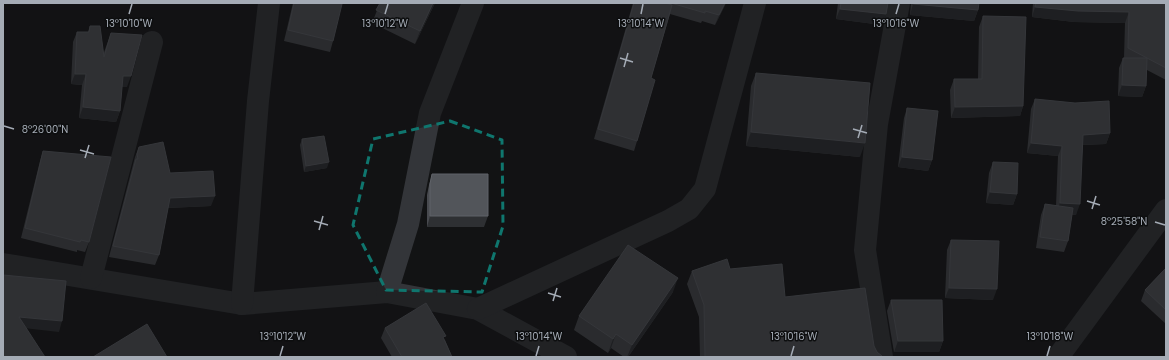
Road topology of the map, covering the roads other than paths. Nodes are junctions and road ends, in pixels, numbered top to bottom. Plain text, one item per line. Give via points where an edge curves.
1 (269, 3) edge
2 (473, 3) edge
3 (755, 3) edge
4 (899, 3) edge
5 (152, 42) dead end
6 (1166, 210) edge
7 (3, 264) edge
8 (91, 278) junction
9 (387, 292) junction
10 (242, 304) junction
11 (478, 308) junction
12 (566, 357) edge
13 (882, 357) edge
14 (1058, 357) edge

1 - 10 street via 258,101
2 - 9 street via 430,113 408,224
3 - 11 street via 705,189 689,209
4 - 13 street via 877,124 865,250
5 - 8 street
6 - 14 street
7 - 8 street
8 - 10 street
9 - 10 street
9 - 11 street
11 - 12 street

